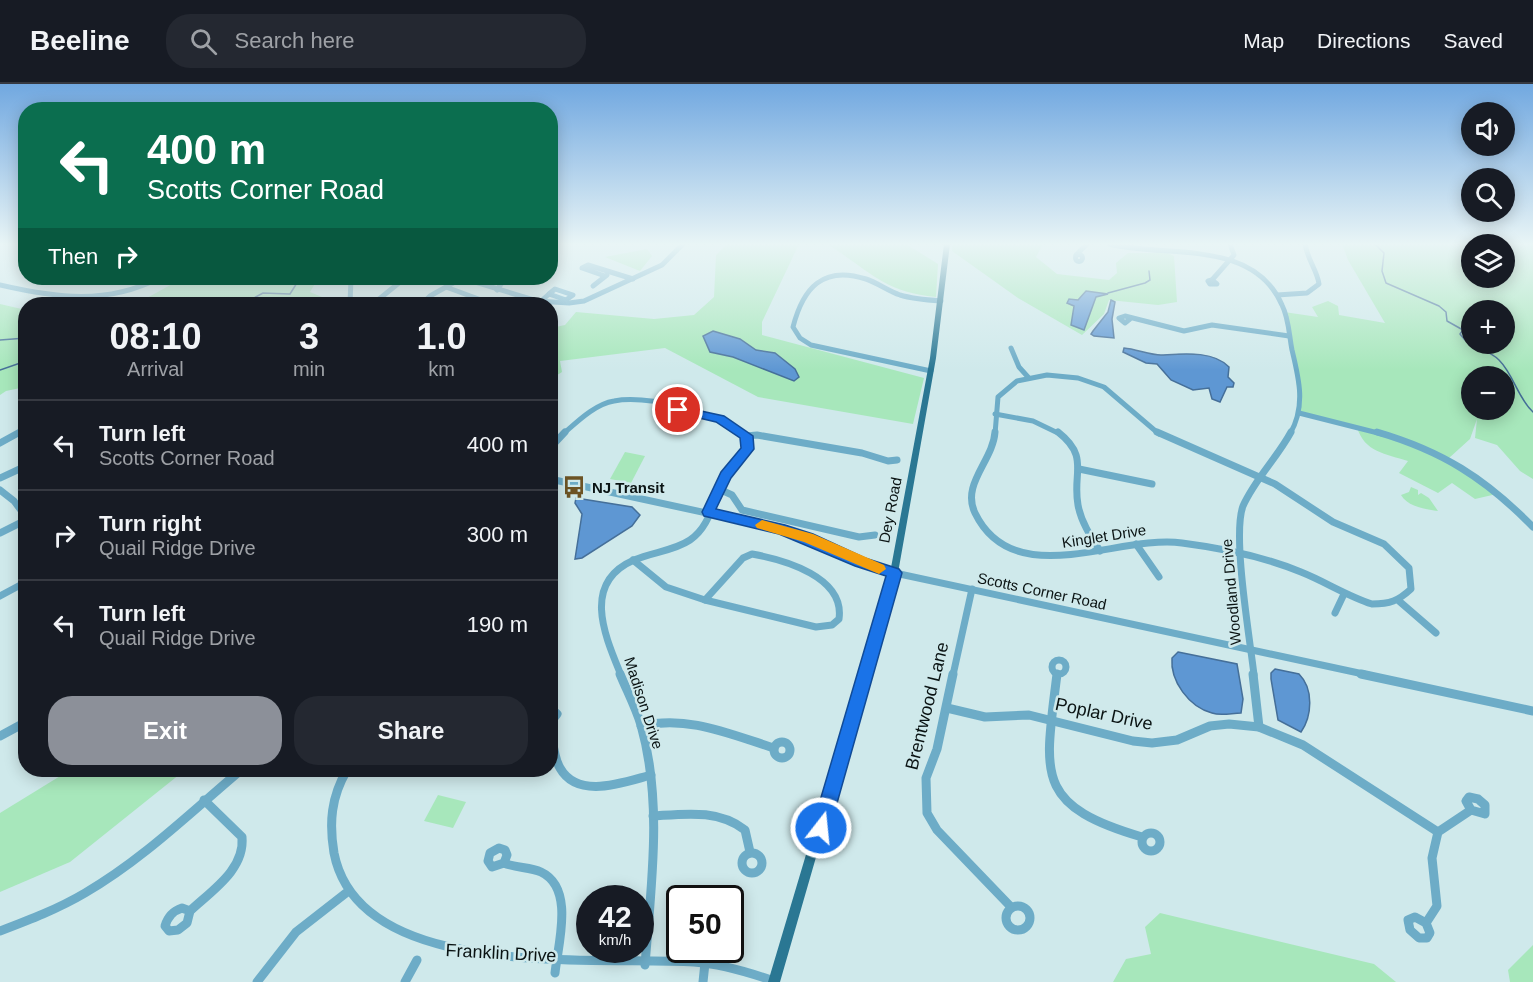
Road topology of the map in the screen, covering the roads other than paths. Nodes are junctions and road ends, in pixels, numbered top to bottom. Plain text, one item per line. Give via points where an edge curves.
1 (4, 286) edge
2 (141, 286) edge
3 (395, 286) edge
4 (483, 286) edge
5 (500, 286) edge
6 (619, 286) edge
7 (811, 286) edge
8 (880, 286) edge
9 (943, 286) edge
10 (1267, 286) edge
11 (1316, 286) edge
12 (446, 287) joint
13 (497, 291) junction
14 (548, 294) dead end
15 (1277, 295) junction
16 (50, 297) edge
17 (88, 297) edge
18 (382, 297) edge
19 (429, 297) edge
20 (473, 297) edge
21 (520, 297) edge
22 (545, 297) edge
23 (941, 301) junction
24 (558, 303) edge
25 (1130, 319) dead end
26 (1289, 336) junction
27 (1011, 348) dead end
28 (931, 371) junction
29 (1028, 377) junction
30 (1299, 413) junction
31 (995, 414) junction
32 (18, 433) edge
33 (747, 436) junction
34 (558, 439) edge
35 (0, 443) edge
36 (897, 460) dead end
37 (1079, 469) junction
38 (18, 470) edge
39 (1261, 477) junction
40 (0, 478) edge
41 (558, 481) edge
42 (1152, 484) dead end
43 (719, 489) junction
44 (0, 490) edge
45 (18, 507) edge
46 (708, 512) junction
47 (18, 523) edge
48 (1533, 527) edge
49 (0, 533) edge
50 (875, 535) dead end
51 (1136, 544) junction
52 (1100, 551) junction
53 (1241, 555) junction
54 (633, 560) junction
55 (894, 573) junction
56 (1159, 578) dead end
57 (18, 586) edge
58 (972, 589) junction
59 (1344, 594) junction
60 (0, 596) edge
61 (705, 600) junction
62 (1399, 601) junction
63 (1335, 614) dead end
64 (1436, 633) dead end
65 (1250, 649) junction
66 (1057, 674) dead end
67 (947, 708) junction
68 (1533, 711) edge
69 (1053, 720) junction
70 (18, 726) edge
71 (641, 726) junction
72 (1259, 727) junction
73 (0, 736) edge
74 (774, 748) dead end
75 (558, 759) edge
76 (651, 775) junction
77 (232, 777) edge
78 (343, 777) edge
79 (204, 800) junction
80 (1471, 810) dead end
81 (653, 816) junction
82 (1438, 832) junction
83 (1142, 837) dead end
84 (750, 852) dead end
85 (504, 863) dead end
86 (346, 893) junction
87 (1011, 907) dead end
88 (190, 911) dead end
89 (358, 915) dead end
90 (1426, 923) dead end
91 (0, 931) edge
92 (406, 955) dead end
93 (705, 963) junction
94 (645, 965) junction
95 (583, 971) dead end
96 (544, 973) dead end
97 (257, 982) edge
98 (405, 982) edge
99 (703, 982) edge
100 (774, 982) edge

1 - 16 street
2 - 17 street
3 - 18 street
4 - 13 street
5 - 13 street
6 - 24 street via 581,301
7 - 28 street via 793,327 800,338 819,348
8 - 23 street via 898,294
9 - 23 main road, Dey Road
10 - 15 street
11 - 15 street via 1307,293
12 - 19 street
12 - 20 street
13 - 21 street
14 - 22 street
15 - 26 street, Woodland Drive
23 - 28 main road, Dey Road
25 - 26 street via 1184,331 1217,326
26 - 30 street, Woodland Drive via 1301,384
27 - 29 street
28 - 55 main road, Dey Road
29 - 31 street, Kinglet Drive via 1003,391
29 - 39 street, Kinglet Drive via 1061,375 1104,387 1164,437
30 - 39 street, Woodland Drive via 1294,428
30 - 48 street via 1434,450 1497,489
31 - 37 street via 1035,421 1054,430 1076,453
31 - 52 street, Kinglet Drive via 993,448 972,484 970,499 984,527 1004,544 1028,554 1062,558
32 - 35 street
33 - 34 street via 720,418 621,401 598,408
33 - 36 street
33 - 43 street, Madison Drive via 747,449
37 - 42 street
37 - 52 street via 1078,509
38 - 40 street
39 - 53 street, Woodland Drive via 1242,511
39 - 62 street, Kinglet Drive via 1334,522 1384,544 1395,553 1409,568 1411,579 1411,589
41 - 46 street, Scotts Corner Road
43 - 46 street, Madison Drive
43 - 50 street via 732,495 742,510 859,537
44 - 45 street
46 - 54 street, Madison Drive via 704,526 692,539
46 - 55 street, Scotts Corner Road via 789,532
47 - 49 street
51 - 52 street, Kinglet Drive
51 - 53 street, Kinglet Drive via 1181,543
51 - 56 street
53 - 59 street, Kinglet Drive via 1303,572
53 - 65 street, Woodland Drive
54 - 61 street via 660,586
54 - 71 street, Madison Drive via 608,581 600,612
55 - 58 street, Scotts Corner Road
55 - 100 main road, Dey Road
57 - 60 street
58 - 65 street, Scotts Corner Road
58 - 67 street, Brentwood Lane
59 - 62 street, Kinglet Drive via 1374,603
59 - 63 street
61 - 61 street via 816,627 832,625 840,612 839,600 827,585 752,554 743,558
62 - 64 street
65 - 68 street, Scotts Corner Road
65 - 72 street, Woodland Drive
66 - 69 street
67 - 69 street, Poplar Drive via 985,717 1029,715
67 - 87 street, Brentwood Lane via 926,778 927,813 937,830
69 - 72 street, Poplar Drive via 1152,743 1177,740 1210,726
69 - 83 street via 1049,767 1063,798 1075,811 1096,822
70 - 73 street
71 - 74 street via 662,720 686,720
71 - 76 street, Madison Drive
72 - 82 street, Poplar Drive via 1303,746
75 - 76 street via 560,768 576,783 601,786
76 - 81 street, Madison Drive
77 - 79 street
78 - 86 street via 334,794 331,812 335,853
79 - 88 street via 242,837 244,844 234,868
79 - 91 street via 94,888
80 - 82 street
81 - 84 street via 698,814 731,820 745,830
81 - 94 street, Madison Drive
82 - 90 street via 1432,858 1437,906
85 - 96 street, Franklin Drive via 547,875 561,894 559,973
86 - 89 street
86 - 97 street via 285,942
92 - 98 street via 422,962
93 - 94 street
93 - 99 street
93 - 100 street via 728,966
94 - 95 street

